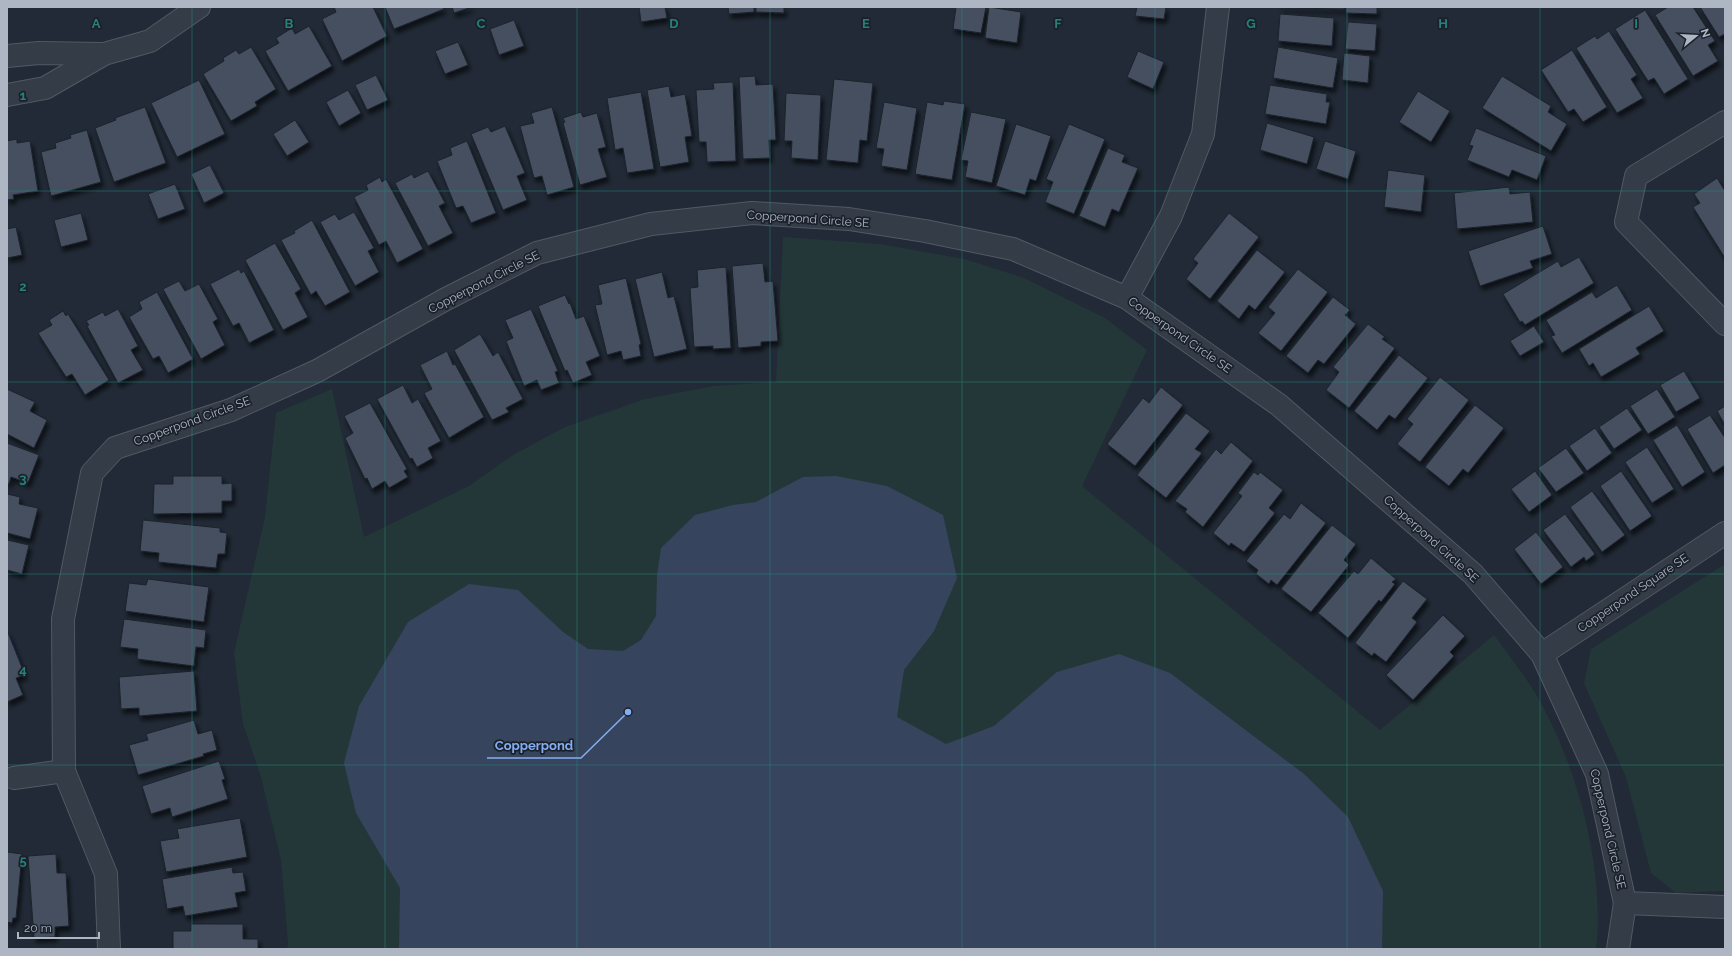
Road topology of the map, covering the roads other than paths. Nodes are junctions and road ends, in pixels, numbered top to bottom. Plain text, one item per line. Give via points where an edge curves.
1 (199, 7) edge
2 (1218, 7) edge
3 (104, 54) junction
4 (7, 56) edge
5 (7, 95) edge
6 (1725, 122) edge
7 (1127, 298) junction
8 (1725, 324) edge
9 (1725, 533) edge
10 (1542, 654) junction
11 (64, 771) junction
12 (14, 778) dead end
13 (1625, 903) junction
14 (1725, 907) edge
15 (109, 949) edge
16 (1618, 949) edge

1 - 3 street via 150,40
2 - 7 street via 1203,134 1171,216
3 - 4 street via 39,52
3 - 5 street via 45,88
6 - 8 street via 1636,176 1626,222
7 - 10 street, Copperpond Circle SE via 1279,405 1473,574
7 - 11 street, Copperpond Circle SE via 1013,249 926,231 849,219 752,213 651,224 537,253 446,299 317,371 231,410 115,448 92,473 63,620
9 - 10 street, Copperpond Square SE
10 - 13 street, Copperpond Circle SE via 1596,774
11 - 12 street
11 - 15 street, Copperpond Circle SE via 106,874
13 - 14 street
13 - 16 street, Copperpond Circle SE

